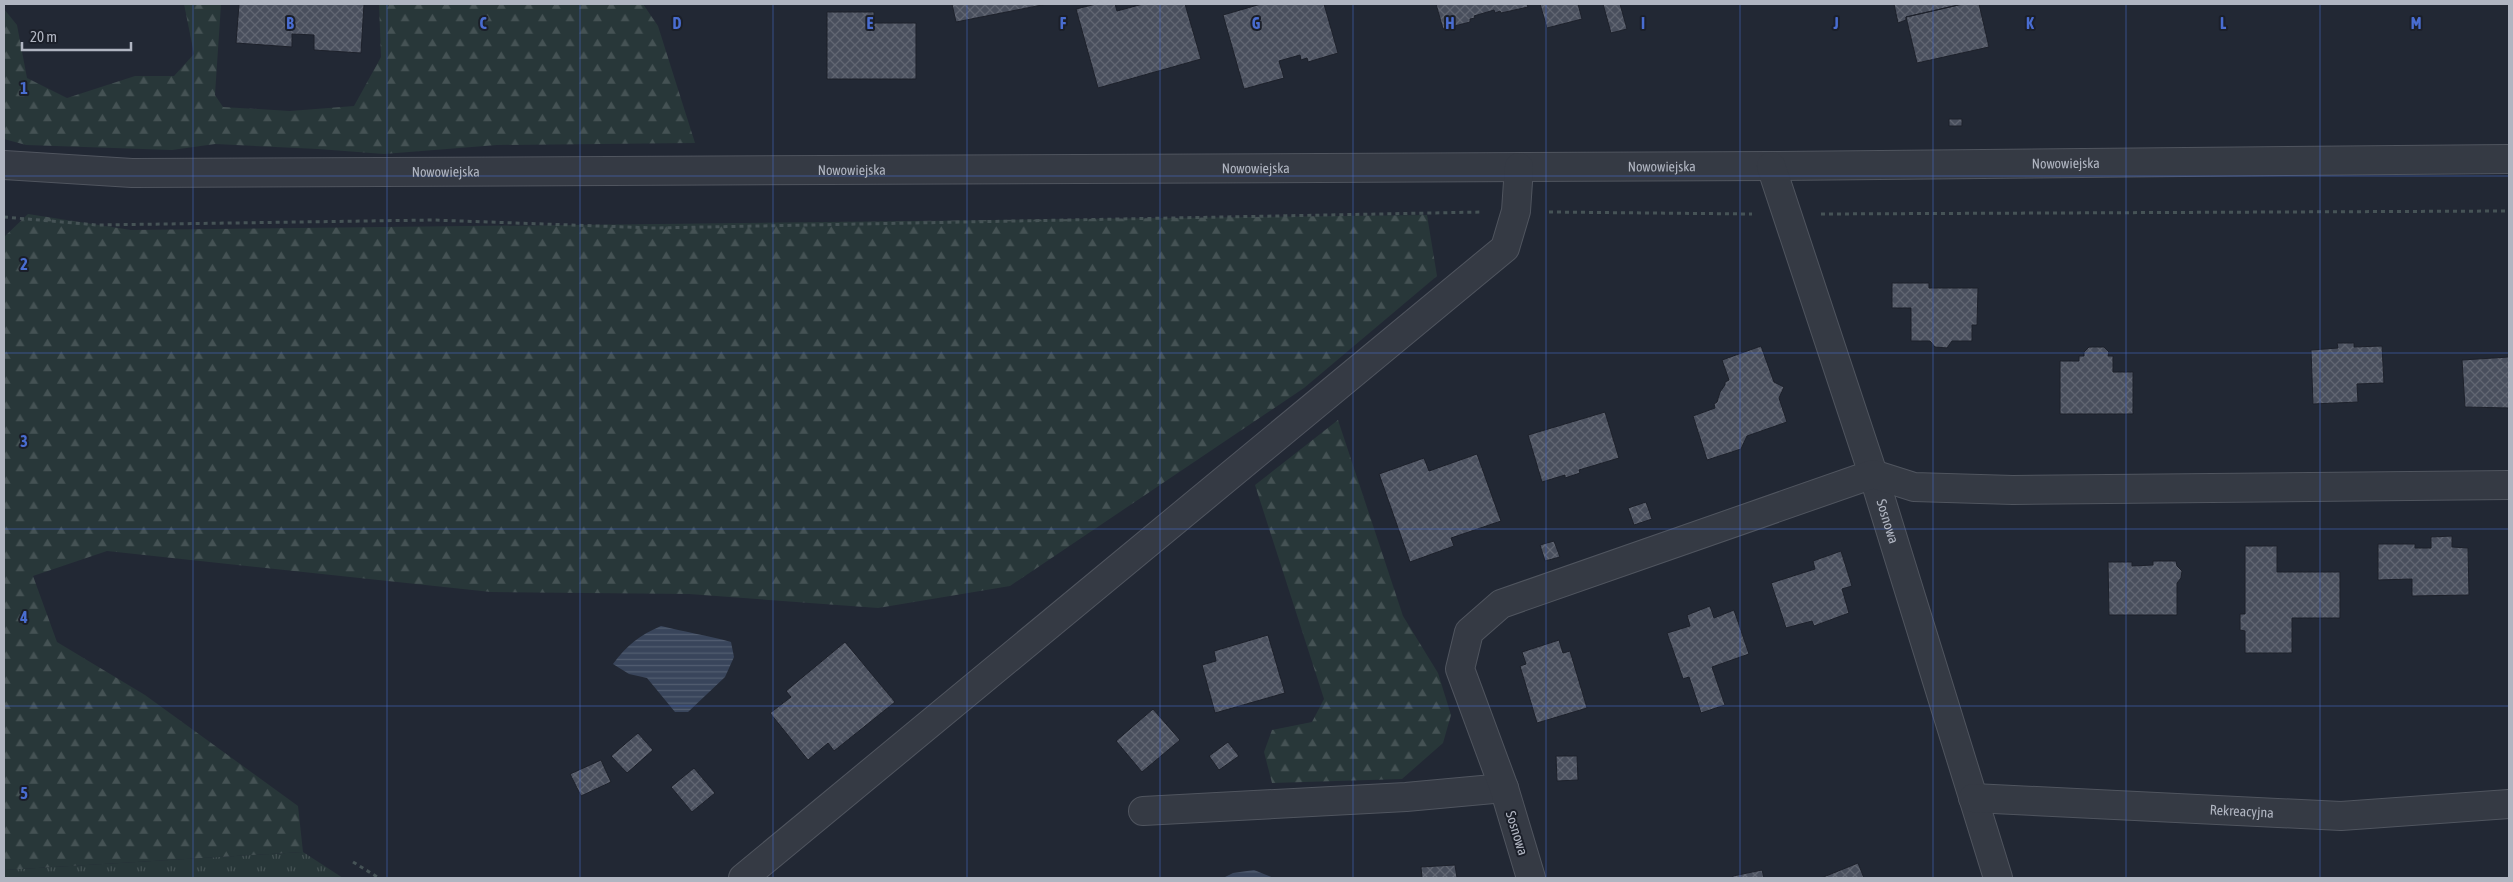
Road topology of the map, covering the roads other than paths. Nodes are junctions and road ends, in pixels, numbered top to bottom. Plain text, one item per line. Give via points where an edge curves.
1 (2509, 159) edge
2 (4, 166) edge
3 (1771, 166) junction
4 (1519, 167) junction
5 (1873, 474) junction
6 (2509, 485) edge
7 (1504, 788) junction
8 (1973, 798) junction
9 (2509, 804) edge
10 (1144, 811) dead end
11 (743, 878) edge
12 (1531, 878) edge
13 (1998, 878) edge

1 - 3 street, Nowowiejska
2 - 4 street, Nowowiejska via 132,173
3 - 4 street, Nowowiejska
3 - 5 street, Sosnowa
4 - 11 street via 1516,211 1505,248
5 - 6 street via 1914,488 2013,490
5 - 7 street, Sosnowa via 1501,604 1469,632 1460,669
5 - 8 street, Sosnowa
7 - 10 street via 1406,797
7 - 12 street, Sosnowa
8 - 9 street, Rekreacyjna via 2340,816
8 - 13 street, Sosnowa

